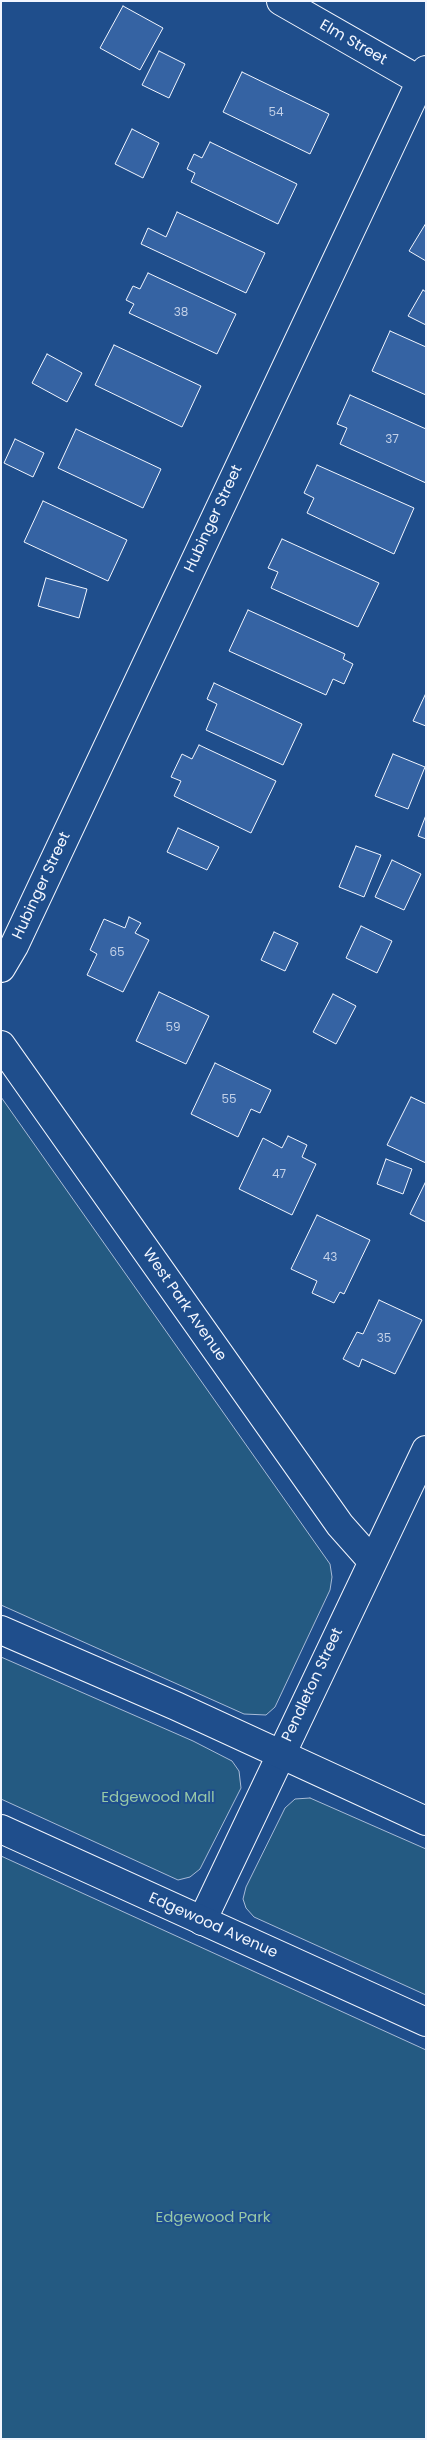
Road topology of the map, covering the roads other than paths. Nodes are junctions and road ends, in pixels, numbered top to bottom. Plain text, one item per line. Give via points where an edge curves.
1 (281, 1) edge
2 (424, 79) edge
3 (1, 968) edge
4 (1, 1045) edge
5 (426, 1450) edge
6 (372, 1561) junction
7 (1, 1630) edge
8 (280, 1754) junction
9 (426, 1821) edge
10 (1, 1829) edge
11 (202, 1921) junction
12 (426, 2022) edge

1 - 2 street, Elm Street
2 - 3 street, Hubinger Street
4 - 6 street, West Park Avenue via 340,1525
5 - 6 street, Pendleton Street
6 - 8 street, Pendleton Street
7 - 8 street
8 - 9 street
8 - 11 street, Pendleton Street
10 - 11 street, Edgewood Avenue
11 - 12 street, Edgewood Avenue

